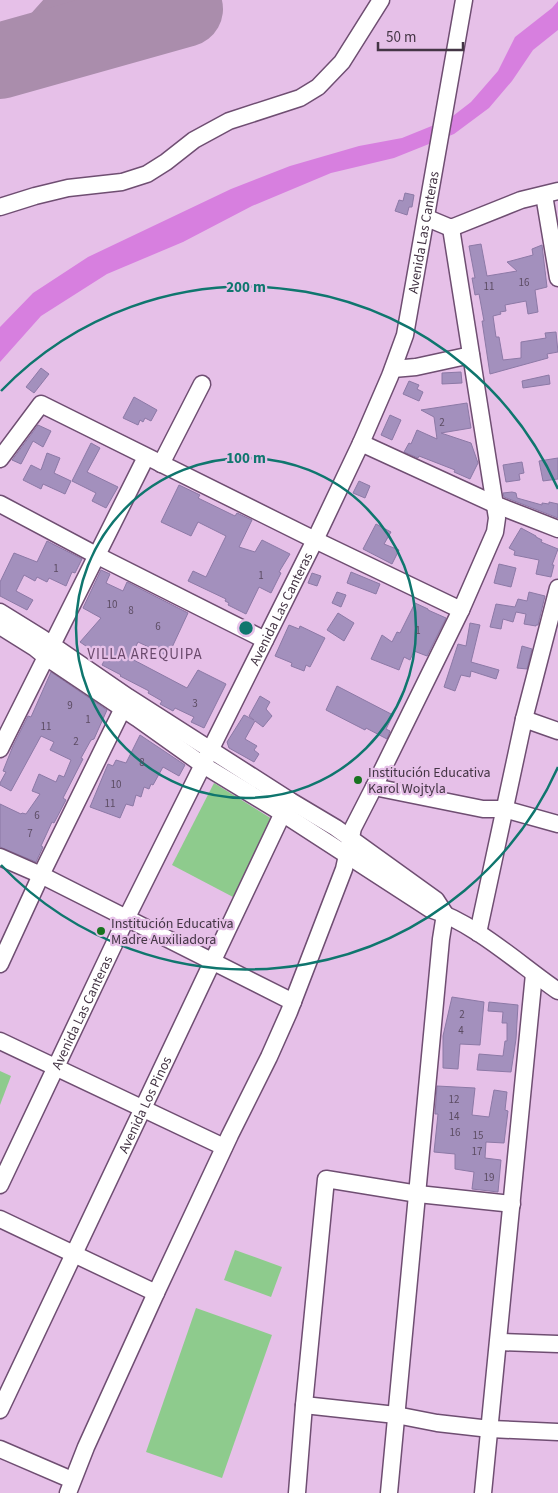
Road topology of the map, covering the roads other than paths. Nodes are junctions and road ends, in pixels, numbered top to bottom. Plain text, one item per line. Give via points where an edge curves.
1 (381, 0) edge
2 (464, 0) edge
3 (551, 193) edge
4 (0, 207) edge
5 (426, 218) junction
6 (451, 228) junction
7 (558, 278) edge
8 (471, 355) junction
9 (393, 368) junction
10 (202, 384) dead end
11 (361, 443) junction
12 (146, 457) junction
13 (0, 460) edge
14 (161, 464) junction
15 (0, 504) edge
16 (494, 504) junction
17 (558, 529) edge
18 (315, 540) junction
19 (96, 555) junction
20 (558, 588) edge
21 (461, 610) junction
22 (0, 612) edge
23 (0, 626) edge
24 (265, 640) junction
25 (49, 651) junction
26 (126, 703) junction
27 (524, 720) junction
28 (558, 732) edge
29 (0, 749) edge
30 (211, 750) junction
31 (203, 764) junction
32 (374, 787) junction
33 (286, 807) junction
34 (504, 809) junction
35 (558, 824) edge
36 (349, 847) junction
37 (0, 857) edge
38 (41, 875) junction
39 (445, 914) junction
40 (126, 919) junction
41 (478, 933) junction
42 (213, 961) junction
43 (0, 964) edge
44 (534, 974) junction
45 (558, 991) edge
46 (293, 1002) junction
47 (0, 1041) edge
48 (56, 1068) junction
49 (142, 1109) junction
50 (224, 1147) junction
51 (0, 1185) edge
52 (418, 1194) junction
53 (512, 1204) junction
54 (0, 1219) edge
55 (73, 1255) junction
56 (156, 1293) junction
57 (499, 1342) junction
58 (558, 1344) edge
59 (304, 1405) junction
60 (0, 1410) edge
61 (396, 1415) junction
62 (490, 1429) junction
63 (558, 1432) edge
64 (0, 1449) edge
65 (70, 1487) edge
66 (297, 1493) edge
67 (389, 1493) edge
68 (484, 1493) edge

1 - 4 street via 342,62 318,87 300,98 229,121 194,140 147,174 122,182 68,188
2 - 5 street, Avenida Las Canteras
3 - 6 street via 521,200
3 - 7 street
5 - 6 street
5 - 9 street, Avenida Las Canteras via 404,335
6 - 8 street
8 - 9 street via 416,367
8 - 16 street
9 - 11 street, Avenida Las Canteras
10 - 14 street
11 - 16 street
11 - 18 street, Avenida Las Canteras
12 - 13 street via 41,404
12 - 14 street
12 - 19 street
14 - 18 street
15 - 19 street
16 - 17 street
16 - 21 street via 495,532
18 - 21 street
18 - 24 street, Avenida Las Canteras
19 - 24 street
19 - 25 street
20 - 27 street
21 - 32 street
22 - 25 street via 42,638
23 - 25 street via 35,648
24 - 30 street, Avenida Las Canteras
25 - 26 street
25 - 29 street
26 - 30 street
26 - 31 street
26 - 38 street
27 - 28 street
27 - 34 street
30 - 31 street, Avenida Las Canteras
30 - 33 street
31 - 33 street
31 - 40 street, Avenida Las Canteras
32 - 34 street via 483,809
32 - 36 street via 352,828
33 - 36 street
33 - 42 street, Avenida Los Pinos
34 - 35 street
34 - 41 street
36 - 39 street via 436,900
36 - 46 street via 344,869
37 - 38 street
38 - 40 street
38 - 43 street
39 - 41 street
39 - 52 street
40 - 42 street
40 - 48 street, Avenida Las Canteras
41 - 44 street
42 - 46 street
42 - 49 street, Avenida Los Pinos
44 - 45 street
44 - 53 street
46 - 50 street
47 - 48 street
48 - 49 street
48 - 51 street, Avenida Las Canteras
49 - 50 street
49 - 55 street, Avenida Los Pinos
50 - 56 street
52 - 53 street
52 - 59 street via 326,1179
52 - 61 street
53 - 57 street
54 - 55 street
55 - 56 street
55 - 60 street, Avenida Los Pinos
56 - 65 street
57 - 58 street
57 - 62 street
59 - 61 street
59 - 66 street
61 - 62 street
61 - 67 street
62 - 63 street
62 - 68 street
64 - 65 street

